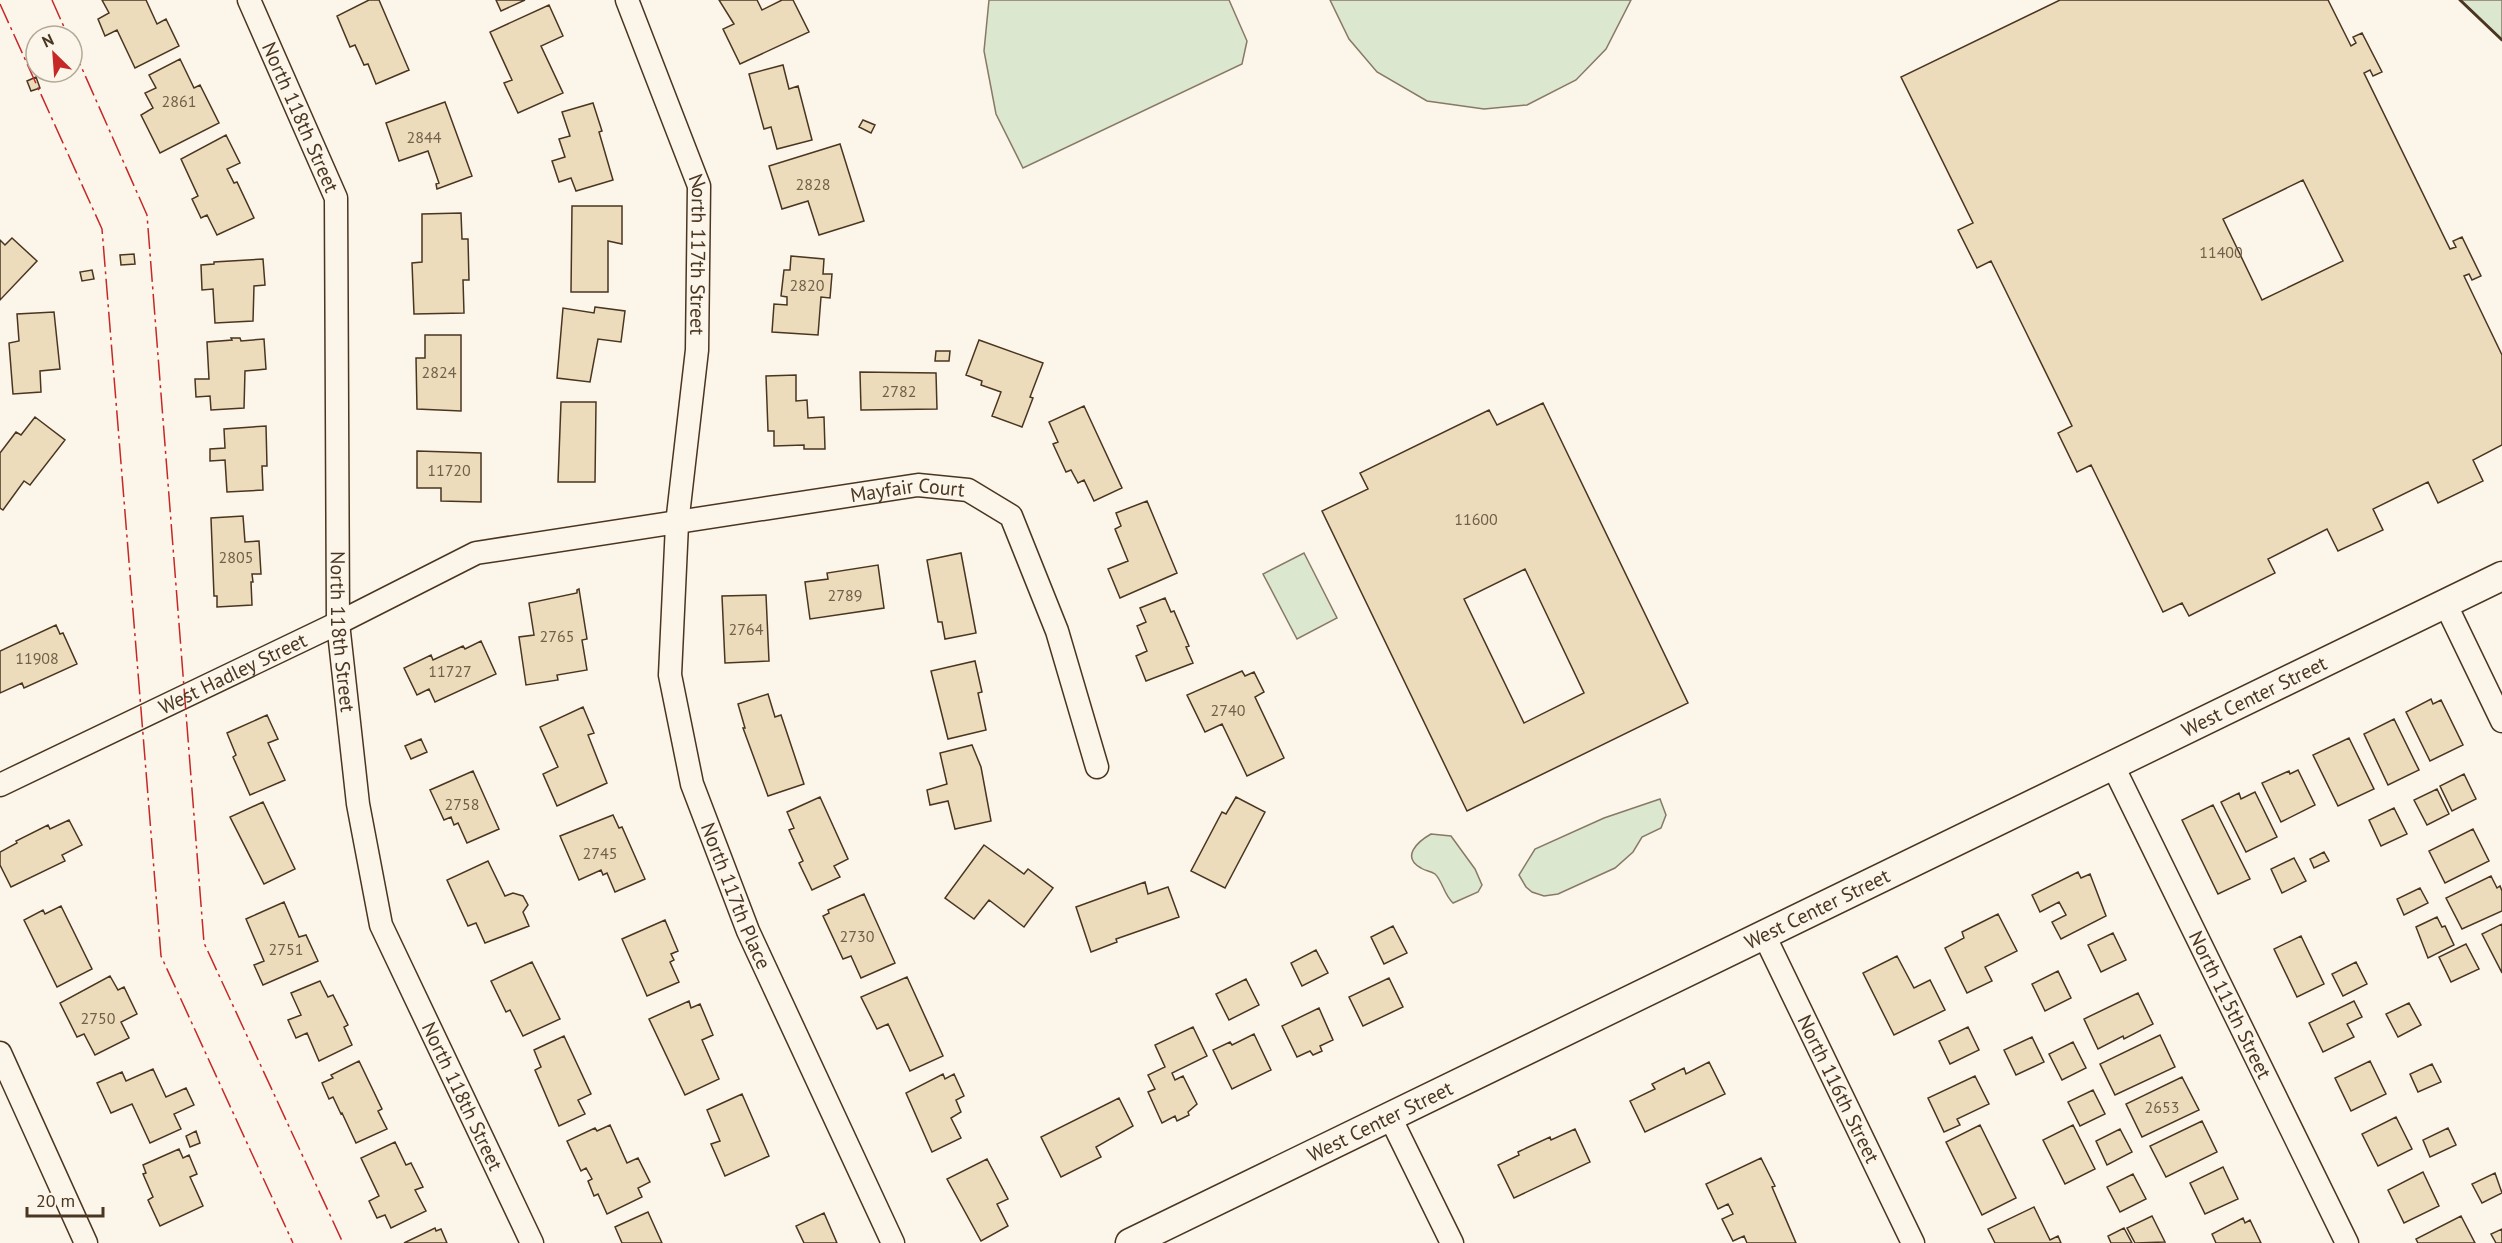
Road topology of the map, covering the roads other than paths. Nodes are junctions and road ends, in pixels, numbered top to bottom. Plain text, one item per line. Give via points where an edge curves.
1 (249, 0) edge
2 (627, 0) edge
3 (677, 524) junction
4 (2502, 576) edge
5 (2445, 603) junction
6 (338, 623) junction
7 (2502, 721) edge
8 (2113, 766) junction
9 (1097, 767) dead end
10 (0, 785) edge
11 (1764, 935) junction
12 (0, 1053) edge
13 (1390, 1116) junction
14 (86, 1243) edge
15 (532, 1243) edge
16 (893, 1243) edge
17 (1130, 1243) edge
18 (1452, 1243) edge
19 (1913, 1243) edge
20 (2347, 1243) edge

1 - 6 street, North 118th Street via 336,198
2 - 3 street, North 117th Street via 699,186 697,350
3 - 6 street, West Hadley Street via 476,554
3 - 9 street, Mayfair Court via 918,485 968,490 1011,516 1058,632
3 - 16 street, North 117th Place via 670,675 692,784 748,931
4 - 5 street, West Center Street
5 - 7 street
5 - 8 street, West Center Street
6 - 10 street, West Hadley Street
6 - 15 street, North 118th Street via 358,804 381,925
8 - 11 street, West Center Street
8 - 20 street, North 115th Street
11 - 13 street, West Center Street
11 - 19 street, North 116th Street
12 - 14 street
13 - 17 street, West Center Street
13 - 18 street

